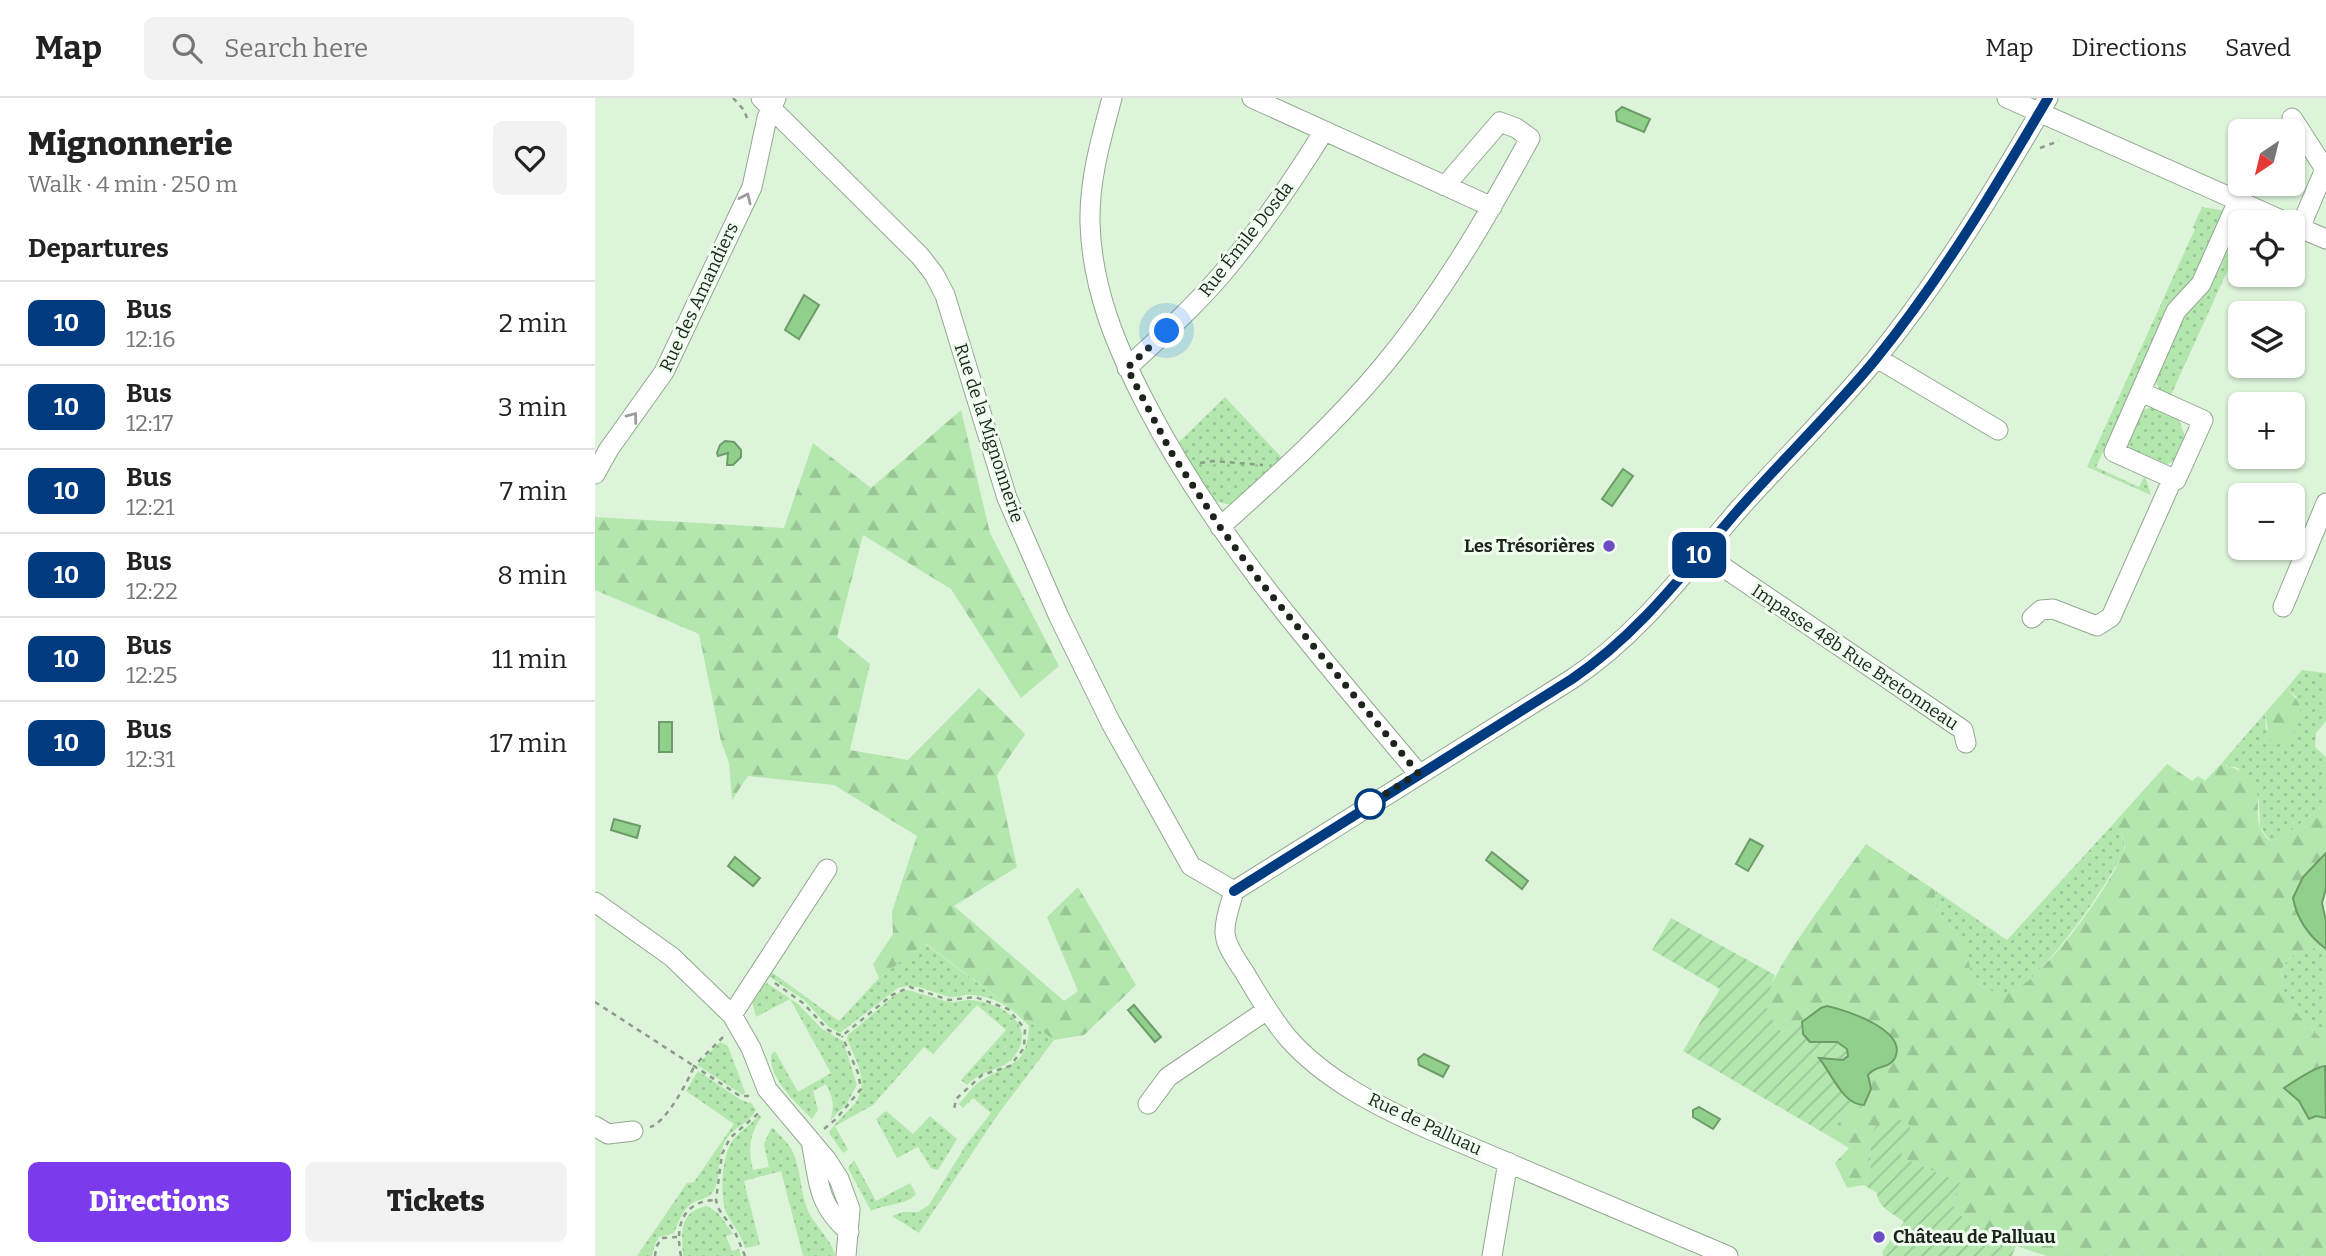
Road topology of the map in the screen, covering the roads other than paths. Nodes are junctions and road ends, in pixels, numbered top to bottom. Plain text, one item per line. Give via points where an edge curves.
1 (1112, 98) edge
2 (1124, 98) edge
3 (1252, 98) edge
4 (2007, 98) edge
5 (769, 101) edge
6 (2044, 105) edge
7 (2293, 118) dead end
8 (1104, 131) junction
9 (1324, 131) junction
10 (1445, 186) junction
11 (2238, 201) junction
12 (1492, 207) junction
13 (2259, 210) edge
14 (2302, 210) edge
15 (2305, 230) edge
16 (2326, 240) edge
17 (1877, 358) junction
18 (1127, 368) junction
19 (2141, 392) junction
20 (1998, 430) dead end
21 (595, 474) edge
22 (2173, 478) junction
23 (2326, 503) edge
24 (1220, 527) junction
25 (1701, 552) junction
26 (2283, 607) dead end
27 (2032, 618) dead end
28 (1966, 743) dead end
29 (1418, 773) junction
30 (827, 869) dead end
31 (1234, 891) junction
32 (595, 902) edge
33 (1267, 1010) junction
34 (731, 1015) junction
35 (1148, 1104) dead end
36 (595, 1126) edge
37 (633, 1131) road end
38 (1508, 1162) junction
39 (846, 1256) edge
40 (1492, 1256) edge
41 (1728, 1256) edge

1 - 8 street
2 - 8 street
3 - 9 street
4 - 6 street
21 -> 5 street, Rue des Amandiers via 672,356 752,187
5 - 31 street, Rue de la Mignonnerie via 934,274 1007,498 1059,617 1111,723 1191,866
6 - 11 street
6 - 17 street via 1918,304
7 - 14 street via 2325,169
8 - 18 street via 1093,179 1091,236 1102,302
9 - 10 street
9 - 18 street, Rue Émile Dosda via 1248,242 1187,312
10 - 12 street
10 - 12 street via 1500,122 1515,128 1530,138
11 - 13 street
11 - 19 street via 2201,284 2176,311
12 - 24 street via 1382,368 1329,425
15 - 16 street
17 - 20 street
17 - 25 street
18 - 24 street via 1171,452
19 - 22 street via 2114,452
19 - 22 street via 2203,421 2176,480
22 - 27 street via 2111,617 2097,625 2053,609 2041,610
23 - 26 street
24 - 29 street
25 - 28 street, Impasse 48b Rue Bretonneau via 1963,730
25 - 29 street via 1622,642 1596,663
29 - 31 street
30 - 34 street
31 - 33 street, Rue de Palluau via 1225,932
32 - 34 street via 672,957
33 - 35 street via 1168,1077
33 - 38 street, Rue de Palluau via 1301,1051 1342,1083 1384,1109
34 - 39 street via 751,1048 767,1089 810,1140 815,1176 826,1206 835,1219 849,1227
36 - 37 street via 608,1134
38 - 40 street
38 - 41 street, Rue de Palluau

